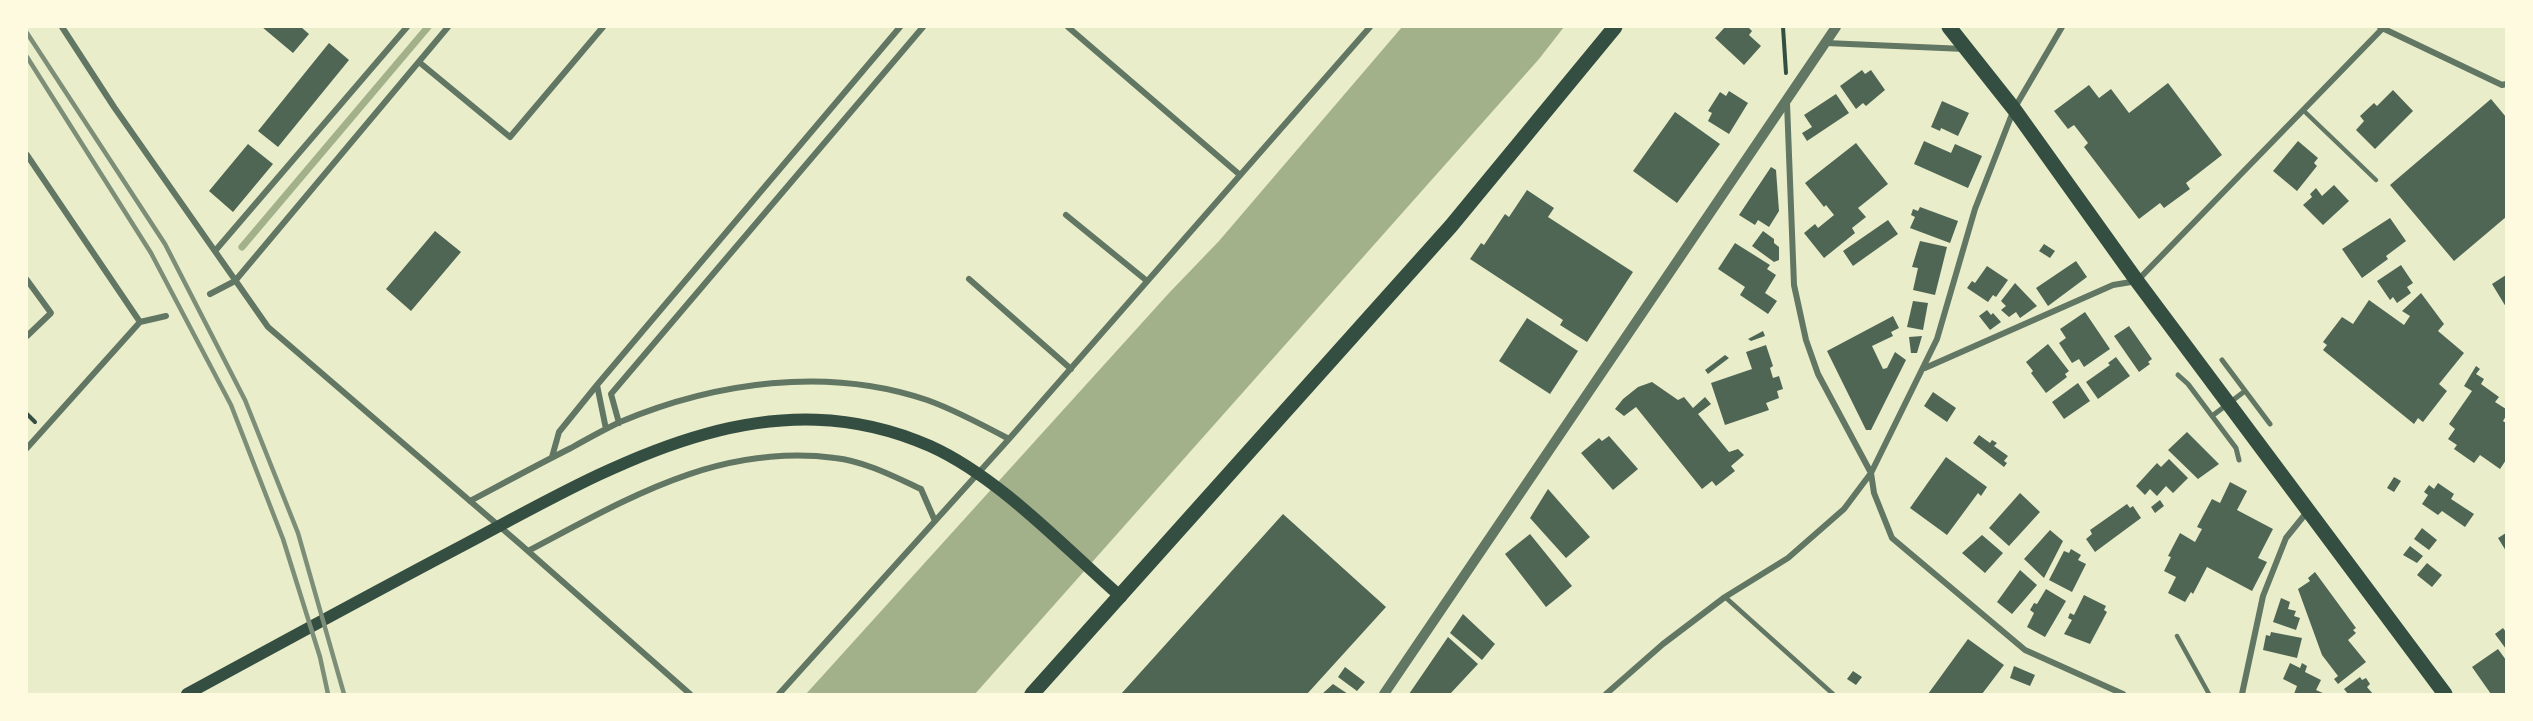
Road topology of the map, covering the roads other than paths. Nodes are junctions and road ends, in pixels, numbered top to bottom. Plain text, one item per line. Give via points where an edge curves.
1 (62, 27) edge
2 (407, 27) edge
3 (448, 27) edge
4 (603, 27) edge
5 (900, 27) edge
6 (1068, 27) edge
7 (1370, 27) edge
8 (1615, 27) edge
9 (1836, 27) edge
10 (1949, 27) edge
11 (2062, 27) edge
12 (919, 28) edge
13 (2381, 28) edge
14 (1826, 43) junction
15 (1965, 49) junction
16 (419, 62) junction
17 (2506, 84) edge
18 (1787, 98) junction
19 (2014, 109) junction
20 (2304, 111) junction
21 (27, 155) edge
22 (1240, 175) junction
23 (2376, 180) dead end
24 (1066, 214) dead end
25 (214, 251) junction
26 (969, 279) dead end
27 (27, 280) edge
28 (235, 281) junction
29 (1147, 281) junction
30 (2137, 281) junction
31 (210, 294) dead end
32 (166, 316) dead end
33 (140, 322) junction
34 (27, 336) edge
35 (2222, 360) dead end
36 (1925, 368) junction
37 (1071, 369) junction
38 (2178, 375) dead end
39 (597, 386) junction
40 (2245, 391) junction
41 (2212, 416) junction
42 (619, 423) junction
43 (2270, 424) dead end
44 (606, 429) junction
45 (1009, 439) junction
46 (27, 448) edge
47 (552, 457) junction
48 (2239, 460) dead end
49 (1872, 473) junction
50 (978, 474) junction
51 (470, 501) junction
52 (2308, 512) junction
53 (935, 521) junction
54 (528, 551) junction
55 (1121, 597) junction
56 (1725, 597) junction
57 (2177, 636) dead end
58 (187, 694) edge
59 (690, 694) edge
60 (778, 694) edge
61 (1032, 694) edge
62 (1384, 694) edge
63 (1606, 694) edge
64 (1833, 694) edge
65 (2123, 694) edge
66 (2209, 694) edge
67 (2242, 694) edge
68 (2445, 694) edge

1 - 25 street
2 - 25 street
3 - 16 street
4 - 16 street via 510,137
5 - 39 street
6 - 22 street
7 - 22 street
8 - 55 main road via 1451,225
9 - 14 street
10 - 15 main road
11 - 19 street
12 - 42 street via 611,394
13 - 17 street
13 - 20 street
14 - 15 street
14 - 18 street
15 - 19 main road
16 - 28 street
18 - 49 street via 1794,285 1806,340 1818,374
18 - 62 street
19 - 30 main road
19 - 36 street via 1975,209
20 - 23 lane
20 - 30 street
21 - 33 street
22 - 29 street
24 - 29 street
25 - 28 street
26 - 37 street
27 - 34 street via 51,313
28 - 31 street
28 - 51 street via 268,327
29 - 37 street
30 - 36 street via 2113,285
30 - 52 main road
32 - 33 street
33 - 46 street
35 - 40 street
36 - 49 street
37 - 45 street
38 - 41 street
39 - 44 street
39 - 47 street via 559,432
40 - 41 street
40 - 43 street
41 - 48 street via 2236,448
42 - 44 street
42 - 45 street via 678,401 786,381 889,389 928,400
44 - 47 street
45 - 50 street
47 - 51 street
49 - 56 street via 1844,509 1788,558
49 - 65 street via 1874,493 1892,538 2025,650
50 - 53 street
50 - 55 main road
50 - 58 main road via 931,447 877,428 820,419 699,434 648,451 575,486
51 - 54 street
52 - 67 street via 2286,538 2263,596
52 - 68 main road
53 - 54 street via 921,489 889,474 838,458 783,454 721,464 669,480
53 - 60 street
54 - 59 street
55 - 61 main road
56 - 63 street
56 - 64 lane
57 - 66 lane

